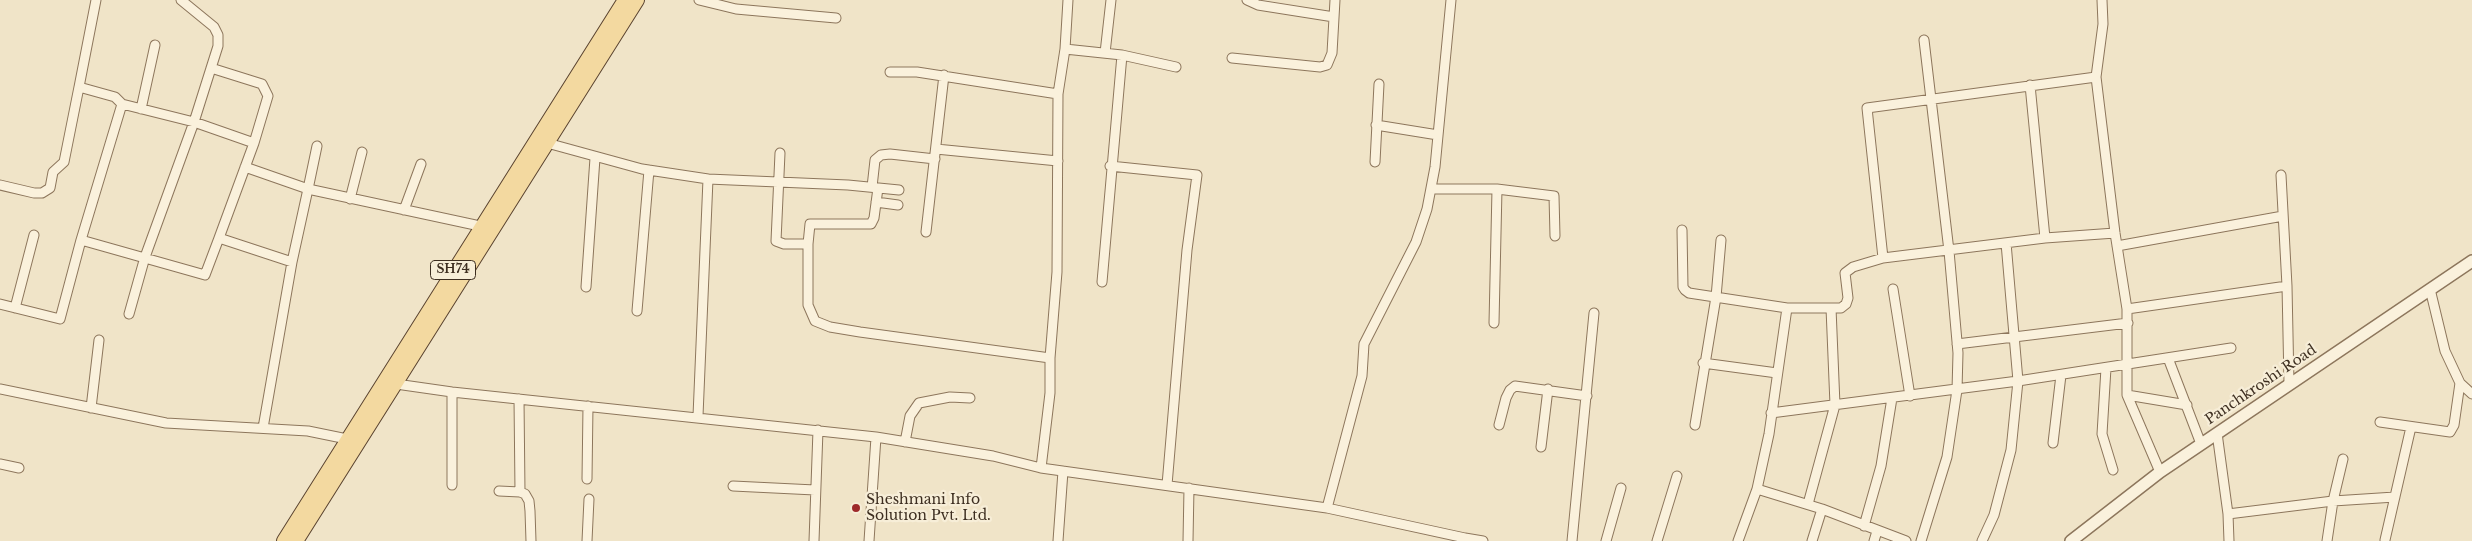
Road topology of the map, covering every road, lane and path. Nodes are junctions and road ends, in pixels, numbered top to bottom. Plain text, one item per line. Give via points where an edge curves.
1 (96, 0) edge
2 (180, 0) edge
3 (625, 0) edge
4 (637, 0) edge
5 (699, 0) edge
6 (1068, 0) edge
7 (1111, 0) edge
8 (1248, 0) edge
9 (1335, 0) edge
10 (1451, 0) edge
11 (2102, 0) edge
12 (1334, 17) junction
13 (836, 18) dead end
14 (1924, 40) dead end
15 (155, 46) dead end
16 (1065, 50) junction
17 (1105, 53) junction
18 (1122, 55) junction
19 (1232, 58) dead end
20 (1176, 67) dead end
21 (211, 68) junction
22 (890, 72) dead end
23 (944, 75) junction
24 (2096, 77) junction
25 (1379, 84) dead end
26 (2030, 85) junction
27 (80, 87) junction
28 (1058, 94) junction
29 (1930, 100) junction
30 (122, 104) junction
31 (141, 109) junction
32 (194, 122) junction
33 (1376, 125) junction
34 (1438, 135) junction
35 (254, 143) junction
36 (547, 143) junction
37 (317, 146) dead end
38 (362, 152) dead end
39 (780, 153) dead end
40 (935, 154) junction
41 (595, 158) junction
42 (1058, 161) junction
43 (1375, 162) dead end
44 (421, 164) dead end
45 (245, 166) junction
46 (1110, 166) junction
47 (649, 170) junction
48 (2281, 175) dead end
49 (708, 179) junction
50 (778, 184) junction
51 (0, 185) edge
52 (875, 187) junction
53 (308, 189) junction
54 (1431, 189) junction
55 (1496, 189) junction
56 (899, 190) dead end
57 (350, 199) junction
58 (876, 202) junction
59 (898, 204) dead end
60 (404, 210) junction
61 (2283, 216) junction
62 (480, 226) junction
63 (1682, 230) dead end
64 (926, 232) dead end
65 (2115, 233) junction
66 (34, 235) dead end
67 (1556, 236) dead end
68 (219, 238) junction
69 (2045, 238) junction
70 (81, 240) junction
71 (1721, 240) dead end
72 (2006, 243) junction
73 (808, 244) junction
74 (2117, 246) junction
75 (1948, 251) junction
76 (145, 258) junction
77 (1883, 258) junction
78 (2472, 261) edge
79 (292, 262) junction
80 (1102, 282) dead end
81 (2287, 286) junction
82 (586, 287) dead end
83 (1894, 289) dead end
84 (2430, 289) junction
85 (1716, 297) junction
86 (0, 304) edge
87 (15, 308) junction
88 (1787, 308) junction
89 (1831, 308) junction
90 (2128, 309) junction
91 (637, 311) dead end
92 (1594, 313) dead end
93 (129, 314) dead end
94 (1494, 323) dead end
95 (2128, 323) junction
96 (2015, 338) junction
97 (99, 340) dead end
98 (1957, 344) junction
99 (2231, 348) dead end
100 (1050, 358) junction
101 (2168, 358) junction
102 (1703, 363) junction
103 (2128, 365) junction
104 (2106, 368) junction
105 (1777, 373) junction
106 (2061, 375) junction
107 (2018, 382) junction
108 (2289, 383) junction
109 (2460, 383) junction
110 (396, 384) junction
111 (0, 389) edge
112 (1548, 389) junction
113 (1958, 390) junction
114 (452, 392) junction
115 (2472, 394) edge
116 (2128, 395) junction
117 (1587, 396) junction
118 (1910, 396) junction
119 (970, 398) dead end
120 (1892, 398) junction
121 (519, 399) junction
122 (1835, 405) junction
123 (2186, 405) junction
124 (588, 406) junction
125 (91, 408) junction
126 (1772, 413) junction
127 (698, 416) junction
128 (2380, 422) dead end
129 (1499, 425) dead end
130 (1694, 425) dead end
131 (263, 428) junction
132 (2411, 428) junction
133 (818, 430) junction
134 (2217, 433) junction
135 (876, 437) junction
136 (354, 440) junction
137 (906, 442) junction
138 (2052, 443) dead end
139 (2201, 444) junction
140 (1541, 447) dead end
141 (2343, 459) dead end
142 (0, 464) edge
143 (19, 468) dead end
144 (1041, 468) junction
145 (2113, 470) dead end
146 (1063, 471) junction
147 (2160, 472) junction
148 (1677, 476) dead end
149 (587, 479) dead end
150 (452, 485) dead end
151 (1167, 485) junction
152 (733, 486) dead end
153 (1189, 488) junction
154 (1621, 488) dead end
155 (1757, 489) junction
156 (816, 490) junction
157 (499, 491) dead end
158 (520, 492) junction
159 (2395, 497) junction
160 (589, 500) dead end
161 (2333, 501) junction
162 (1808, 504) junction
163 (1328, 508) junction
164 (1822, 509) junction
165 (2228, 514) junction
166 (1864, 526) junction
167 (1877, 531) junction
168 (1465, 539) edge
169 (2385, 540) edge
170 (284, 541) edge
171 (296, 541) edge
172 (531, 541) edge
173 (587, 541) edge
174 (814, 541) edge
175 (869, 541) edge
176 (1058, 541) edge
177 (1188, 541) edge
178 (1484, 541) edge
179 (1572, 541) edge
180 (1606, 541) edge
181 (1657, 541) edge
182 (1738, 541) edge
183 (1812, 541) edge
184 (1874, 541) edge
185 (1906, 541) edge
186 (1920, 541) edge
187 (1982, 541) edge
188 (2071, 541) edge
189 (2229, 541) edge
190 (2327, 541) edge

1 - 27 street
2 - 21 street via 209,22 218,35
3 - 62 main road, SH74
4 - 36 main road, SH74
5 - 13 street via 736,9
6 - 16 street
7 - 17 street
8 - 12 street via 1258,5
9 - 12 street
10 - 34 street
11 - 24 street via 2103,24
12 - 19 street via 1332,54 1327,65 1320,67
14 - 29 street
15 - 31 street
16 - 17 street
16 - 28 street
17 - 18 street
18 - 20 street
18 - 46 street
21 - 32 street
21 - 35 street via 262,84 266,90 266,108
22 - 23 street
23 - 28 street
23 - 40 street
24 - 26 street
24 - 65 street
25 - 33 street
26 - 29 street
26 - 69 street
27 - 30 street via 115,97
27 - 51 street via 64,162 53,172 50,188 42,193
28 - 42 street
29 - 75 street
29 - 77 street via 1867,108
30 - 31 street
30 - 70 street
31 - 32 street
32 - 35 street
32 - 76 street
33 - 34 street
33 - 43 street
34 - 54 street
35 - 45 street
36 - 41 street
36 - 110 main road, SH74
37 - 53 street
38 - 57 street
39 - 50 street
40 - 42 street
40 - 52 street via 881,155 875,160
40 - 64 street
41 - 47 street
41 - 82 street
42 - 100 street via 1057,272
44 - 60 street
45 - 53 street
45 - 68 street
46 - 80 street
46 - 151 street via 1197,175 1187,250
47 - 49 street
47 - 91 street
48 - 61 street
49 - 50 street
49 - 127 street
50 - 52 street
50 - 73 street via 776,241
52 - 56 street
52 - 58 street
53 - 57 street
53 - 79 street
54 - 55 street
54 - 163 street via 1416,242 1364,344 1362,376
55 - 67 street via 1554,196
55 - 94 street
57 - 60 street
58 - 59 street
58 - 73 street via 871,224 814,222 808,228
60 - 62 street
61 - 74 street
61 - 81 street
62 - 136 main road, SH74
63 - 85 street via 1683,287 1689,293
65 - 69 street
65 - 74 street
66 - 87 street
68 - 76 street via 205,275
68 - 79 street
69 - 72 street
70 - 76 street
70 - 87 street via 60,319
71 - 85 street
72 - 75 street
72 - 96 street
73 - 100 street via 808,305 816,321 860,332
74 - 90 street
75 - 77 street
75 - 98 street
76 - 93 street
77 - 89 street via 1853,266 1845,273 1846,304 1841,308
78 - 84 street, Panchkroshi Road
79 - 131 street
81 - 90 street
81 - 108 street
83 - 118 street
84 - 108 street, Panchkroshi Road
84 - 109 street via 2445,351
85 - 88 street
85 - 102 street
86 - 87 street
88 - 89 street
88 - 105 street
89 - 122 street
90 - 95 street
92 - 117 street
95 - 96 street
95 - 103 street
96 - 98 street
96 - 107 street
97 - 125 street
98 - 113 street
99 - 101 street
100 - 144 street via 1050,393
101 - 103 street
101 - 123 street
102 - 105 street
102 - 130 street
103 - 104 street
103 - 116 street
104 - 106 street
104 - 145 street via 2102,434
105 - 126 street
106 - 107 street
106 - 138 street
107 - 113 street
107 - 187 street via 2011,450 1994,515
108 - 134 street, Panchkroshi Road
109 - 115 street
109 - 132 street via 2453,430 2444,433
110 - 114 street
110 - 136 main road, SH74
111 - 125 street
112 - 117 street
112 - 129 street via 1515,386 1510,390
112 - 140 street
113 - 118 street
113 - 186 street via 1948,457
114 - 121 street
114 - 150 street
116 - 123 street
116 - 147 street
117 - 179 street
118 - 120 street
119 - 137 street via 919,403 910,416
120 - 122 street
120 - 166 street via 1881,466
121 - 124 street
121 - 158 street
122 - 126 street
122 - 162 street
123 - 139 street
124 - 127 street
124 - 149 street
125 - 131 street via 166,423
126 - 155 street
127 - 133 street
128 - 132 street
131 - 136 street via 308,431
132 - 159 street
133 - 135 street
133 - 156 street
134 - 139 street, Panchkroshi Road
134 - 165 street
135 - 137 street
135 - 175 street
136 - 170 main road, SH74
136 - 171 main road, SH74
137 - 144 street via 993,456
139 - 147 street, Panchkroshi Road
141 - 161 street
142 - 143 street
144 - 146 street
146 - 151 street
146 - 176 street
147 - 188 street, Panchkroshi Road
148 - 181 street
151 - 153 street
152 - 156 street
153 - 163 street
153 - 177 street
154 - 180 street
155 - 162 street
155 - 182 street
156 - 174 street
157 - 158 street
158 - 172 street via 529,501
159 - 161 street
159 - 169 street
160 - 173 street
161 - 165 street
161 - 190 street
162 - 164 street
163 - 168 street
164 - 166 street
164 - 183 street
165 - 189 street
166 - 167 street
167 - 184 street
167 - 185 street
168 - 178 street

